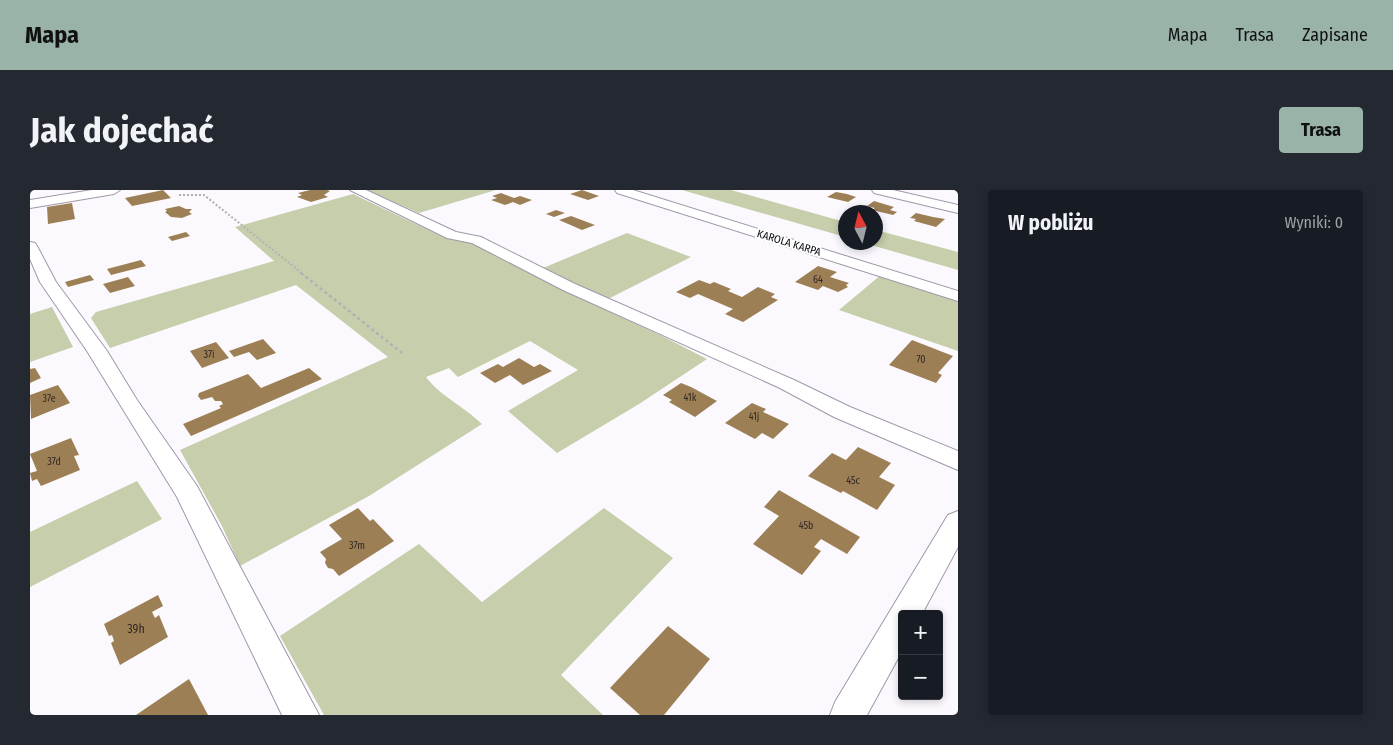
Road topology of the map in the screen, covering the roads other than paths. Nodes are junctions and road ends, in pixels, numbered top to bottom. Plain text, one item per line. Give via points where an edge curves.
1 (114, 190) edge
2 (356, 190) edge
3 (621, 190) edge
4 (878, 190) edge
5 (30, 204) edge
6 (958, 209) edge
7 (30, 246) edge
8 (958, 296) edge
9 (958, 461) edge
10 (958, 522) edge
11 (908, 610) edge
12 (898, 627) edge
13 (301, 715) edge
14 (848, 715) edge

1 - 5 street
2 - 9 street via 452,235 476,240 842,412
3 - 8 street, KAROLA KARPA
4 - 6 street
7 - 13 street via 48,282 97,351 188,493
10 - 11 street
12 - 14 street

